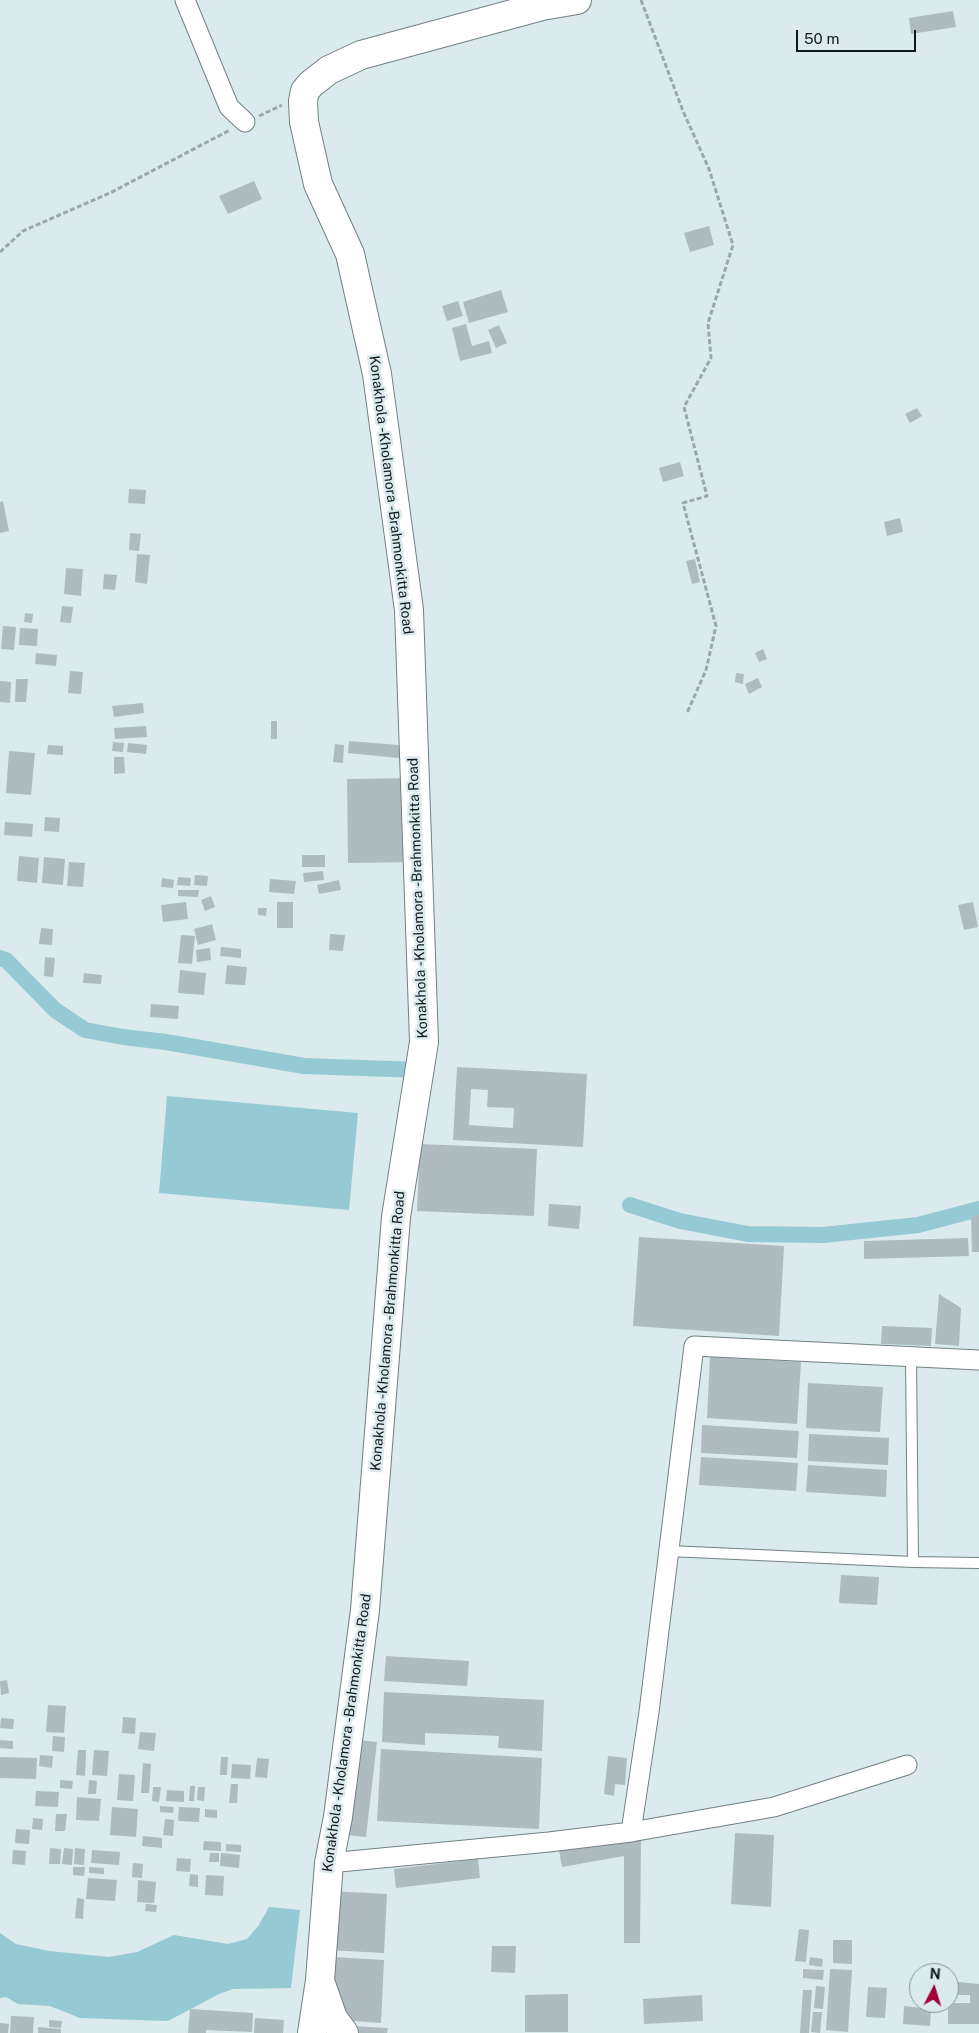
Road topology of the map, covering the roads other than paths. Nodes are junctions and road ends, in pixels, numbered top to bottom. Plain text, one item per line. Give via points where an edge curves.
1 (185, 0) edge
2 (577, 0) edge
3 (245, 122) road end
4 (911, 1356) junction
5 (979, 1360) edge
6 (669, 1552) junction
7 (913, 1562) junction
8 (979, 1563) edge
9 (907, 1765) dead end
10 (631, 1832) junction
11 (329, 1863) junction
12 (320, 1980) junction
13 (312, 2033) edge
14 (344, 2033) edge

1 - 3 street via 229,107
2 - 11 main road, Konakhola -Kholamora -Brahmonkitta Road via 542,6 361,55 329,70 311,84 303,101 304,122 318,184 350,254 377,374 408,610 424,1042 396,1217 365,1610
4 - 5 street
4 - 6 street via 694,1346
4 - 7 lane
6 - 7 lane
6 - 10 street
7 - 8 lane
9 - 10 street via 774,1807
10 - 11 street
11 - 12 main road, Konakhola -Kholamora -Brahmonkitta Road
12 - 13 main road, Konakhola -Kholamora -Brahmonkitta Road
12 - 14 main road via 332,2018

